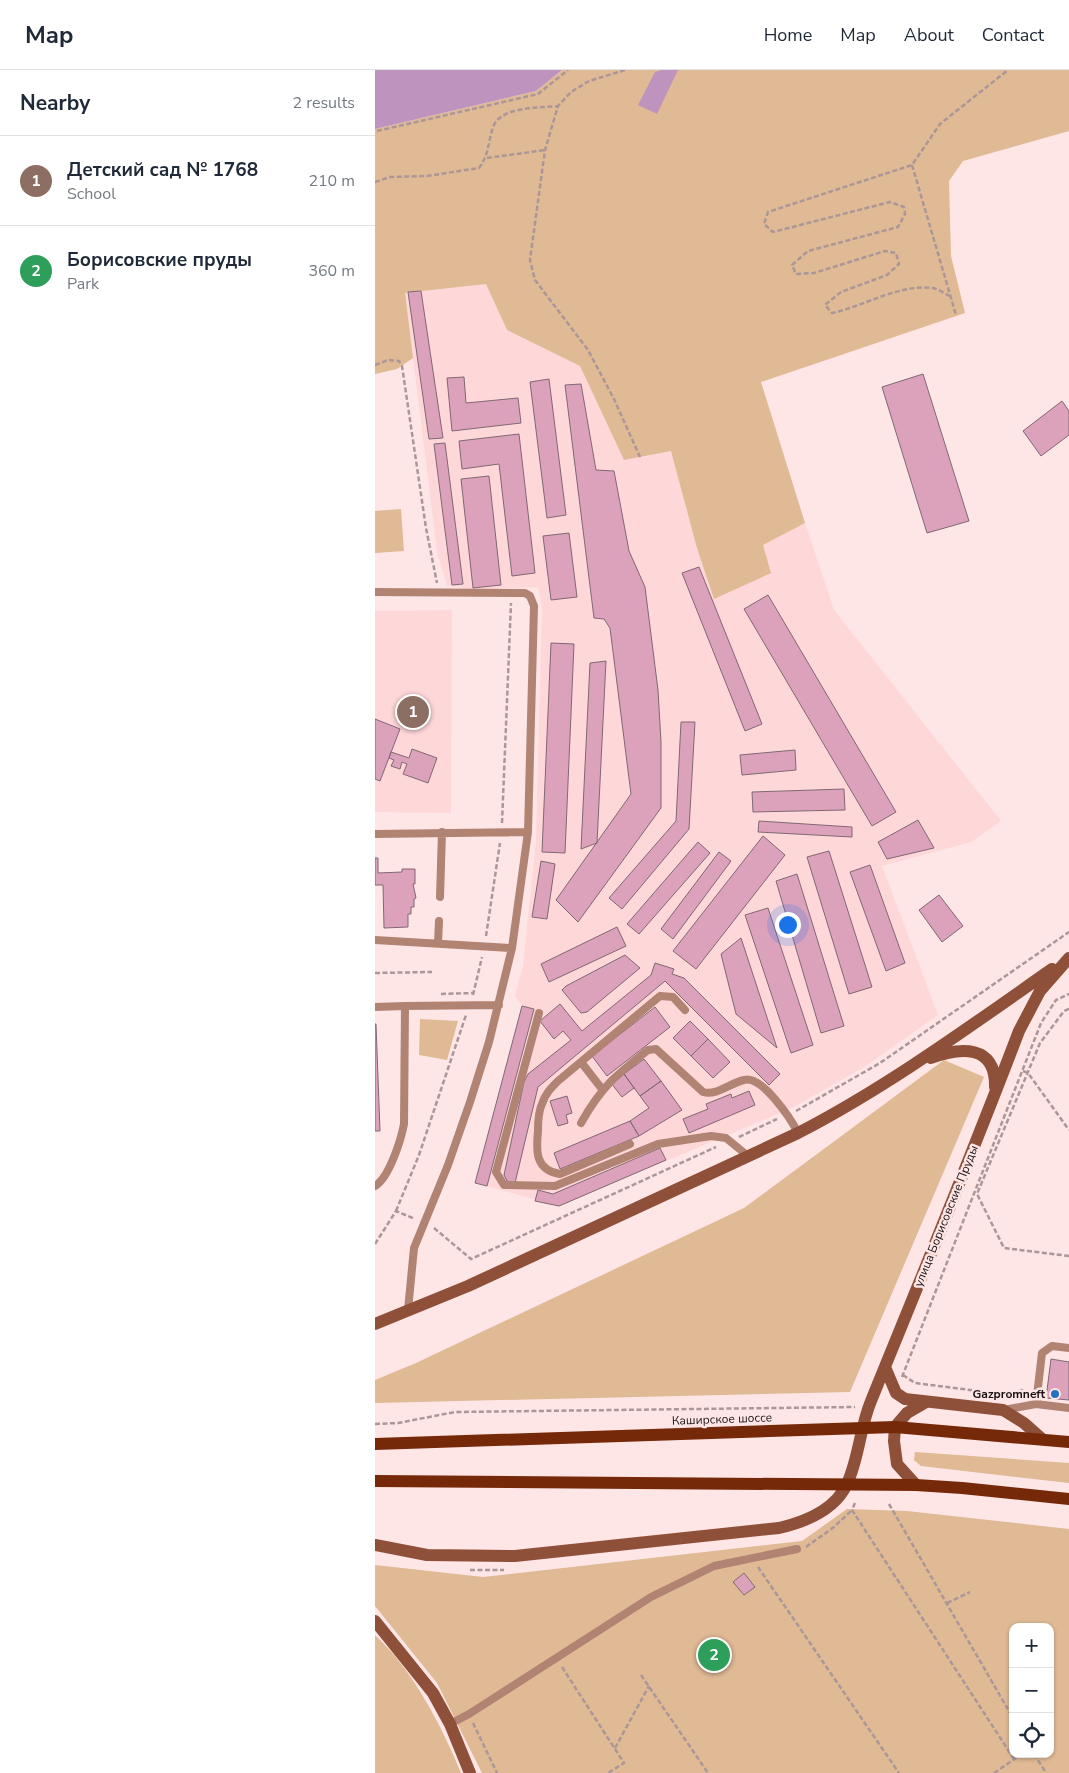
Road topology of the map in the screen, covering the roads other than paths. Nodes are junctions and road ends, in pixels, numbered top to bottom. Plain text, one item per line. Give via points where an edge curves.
1 (375, 592) edge
2 (442, 832) junction
3 (528, 832) junction
4 (375, 834) edge
5 (440, 897) dead end
6 (439, 921) dead end
7 (375, 940) edge
8 (438, 943) junction
9 (512, 948) junction
10 (1069, 958) edge
11 (499, 1005) junction
12 (405, 1006) junction
13 (375, 1008) edge
14 (685, 1010) dead end
15 (539, 1013) dead end
16 (581, 1062) junction
17 (912, 1066) junction
18 (602, 1089) junction
19 (995, 1095) junction
20 (581, 1123) dead end
21 (797, 1133) junction
22 (630, 1144) dead end
23 (749, 1156) junction
24 (375, 1186) edge
25 (408, 1310) junction
26 (375, 1324) edge
27 (1069, 1348) edge
28 (885, 1367) junction
29 (926, 1402) junction
30 (1036, 1404) junction
31 (1069, 1408) edge
32 (1003, 1410) junction
33 (863, 1427) junction
34 (895, 1427) junction
35 (1042, 1439) junction
36 (1069, 1442) edge
37 (375, 1444) edge
38 (375, 1481) edge
39 (847, 1485) junction
40 (916, 1485) junction
41 (1069, 1500) edge
42 (376, 1547) edge
43 (797, 1549) road end
44 (375, 1621) edge
45 (450, 1724) junction
46 (470, 1773) edge

1 - 3 lane via 512,592 531,596 535,606
2 - 3 lane
2 - 4 lane
2 - 5 lane
3 - 9 lane
6 - 8 lane
7 - 8 lane
8 - 9 lane
9 - 11 lane
10 - 17 main road
10 - 19 main road, улица Борисовские Пруды via 1040,991 1019,1031
11 - 12 lane
11 - 25 lane via 470,1102 414,1248
12 - 13 lane
12 - 24 lane via 402,1137 384,1177
14 - 16 lane via 673,998 660,996
15 - 23 lane via 496,1172 505,1185 555,1186 665,1142 718,1135
16 - 18 lane
16 - 22 lane via 550,1089 541,1104 536,1152 539,1163 560,1174
17 - 19 main road via 949,1051 972,1051 989,1062 996,1074
17 - 21 main road
18 - 20 lane
18 - 21 lane via 648,1050 656,1049 703,1092 713,1092 743,1080 751,1079 758,1083 788,1114
19 - 28 main road, улица Борисовские Пруды
21 - 23 main road
23 - 25 main road via 468,1286
25 - 26 main road
27 - 30 lane via 1052,1346 1042,1353
28 - 29 main road via 896,1393 905,1399
28 - 33 main road, улица Борисовские Пруды
29 - 32 main road
29 - 34 main road via 907,1413
30 - 31 lane
30 - 32 lane
32 - 35 main road
33 - 34 main road, Каширское шоссе
33 - 37 main road, Каширское шоссе
33 - 39 main road, улица Борисовские Пруды
34 - 35 main road, Каширское шоссе
34 - 40 main road via 897,1464
35 - 36 main road, Каширское шоссе
38 - 39 main road
39 - 40 main road
39 - 42 main road via 818,1514 779,1528 515,1556 427,1555
40 - 41 main road
43 - 45 lane via 714,1566 651,1597
44 - 45 main road via 433,1693
45 - 46 main road

